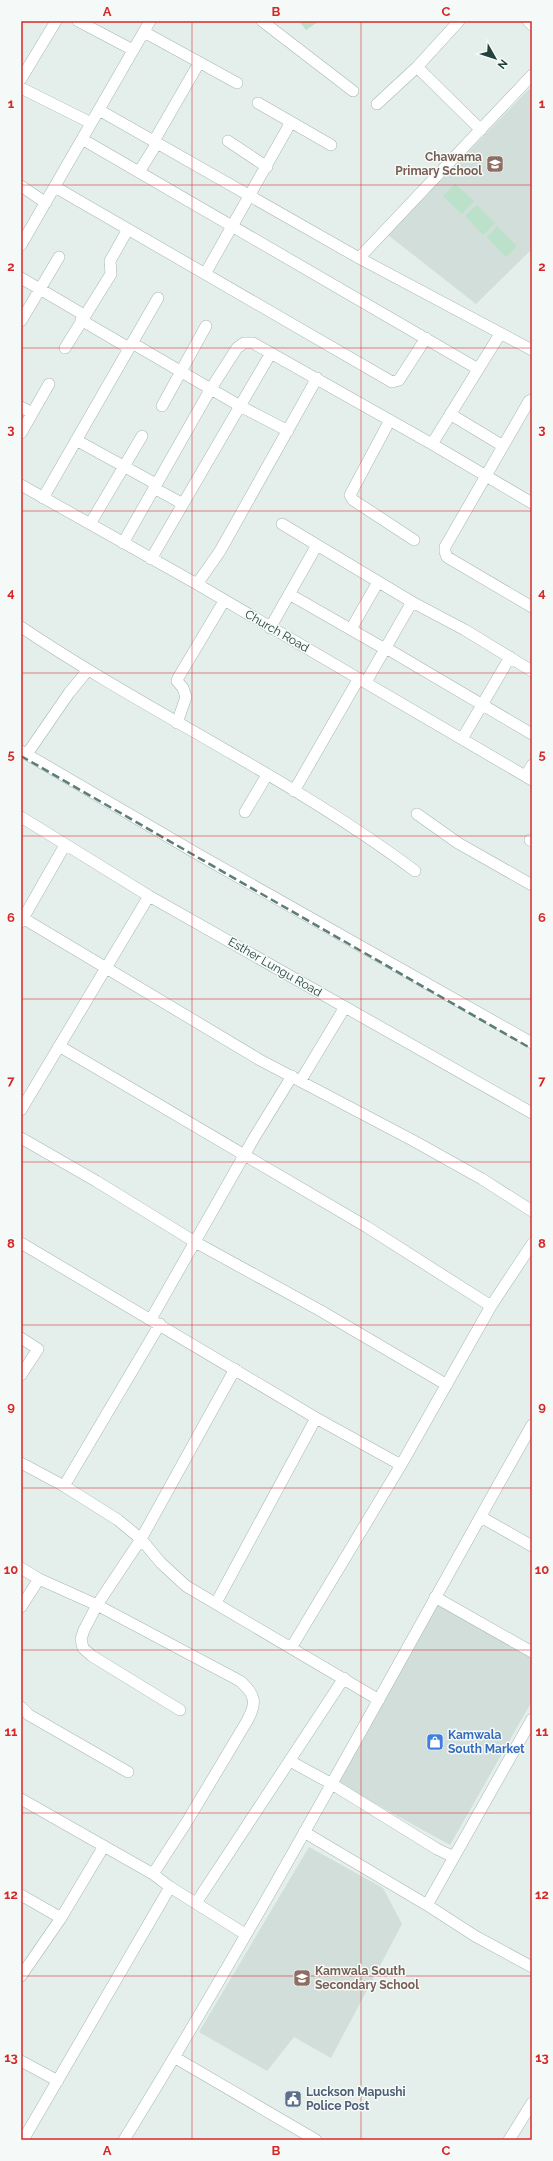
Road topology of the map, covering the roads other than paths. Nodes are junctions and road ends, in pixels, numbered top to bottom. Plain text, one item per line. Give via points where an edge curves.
1 (56, 21) edge
2 (78, 21) edge
3 (150, 21) edge
4 (262, 21) edge
5 (459, 21) edge
6 (528, 21) edge
7 (532, 25) edge
8 (144, 32) junction
9 (133, 50) junction
10 (199, 63) junction
11 (417, 66) junction
12 (532, 75) edge
13 (21, 80) edge
14 (237, 83) dead end
15 (21, 88) edge
16 (352, 91) dead end
17 (258, 103) dead end
18 (377, 104) dead end
19 (99, 110) junction
20 (291, 122) junction
21 (91, 123) junction
22 (481, 130) junction
23 (82, 140) junction
24 (228, 141) dead end
25 (155, 142) junction
26 (331, 145) dead end
27 (267, 167) junction
28 (139, 172) junction
29 (21, 186) edge
30 (56, 187) junction
31 (250, 196) junction
32 (46, 203) junction
33 (233, 227) junction
34 (128, 229) junction
35 (21, 245) edge
36 (59, 257) dead end
37 (359, 258) junction
38 (205, 274) junction
39 (21, 278) edge
40 (39, 289) junction
41 (158, 298) dead end
42 (83, 318) junction
43 (21, 321) edge
44 (206, 326) dead end
45 (500, 334) junction
46 (426, 338) junction
47 (130, 346) junction
48 (65, 348) dead end
49 (532, 350) edge
50 (271, 353) junction
51 (478, 369) junction
52 (181, 372) junction
53 (318, 378) junction
54 (49, 384) dead end
55 (210, 390) junction
56 (532, 400) edge
57 (162, 406) dead end
58 (240, 406) junction
59 (21, 407) edge
60 (32, 413) junction
61 (450, 414) junction
62 (390, 420) junction
63 (288, 431) junction
64 (21, 433) edge
65 (142, 436) dead end
66 (76, 440) junction
67 (432, 444) junction
68 (503, 446) junction
69 (125, 467) junction
70 (486, 476) junction
71 (21, 485) edge
72 (155, 486) junction
73 (43, 498) junction
74 (532, 503) edge
75 (183, 504) junction
76 (90, 524) junction
77 (282, 524) dead end
78 (414, 540) dead end
79 (123, 543) junction
80 (317, 545) junction
81 (151, 559) junction
82 (378, 582) junction
83 (197, 584) junction
84 (289, 594) junction
85 (224, 601) junction
86 (412, 602) junction
87 (532, 607) edge
88 (21, 627) edge
89 (270, 628) junction
90 (351, 629) junction
91 (386, 648) junction
92 (510, 657) junction
93 (88, 670) junction
94 (532, 671) edge
95 (362, 680) junction
96 (483, 705) junction
97 (177, 723) junction
98 (532, 734) edge
99 (462, 739) junction
100 (24, 752) edge
101 (532, 765) edge
102 (267, 775) junction
103 (529, 778) edge
104 (294, 791) junction
105 (245, 812) dead end
106 (417, 814) dead end
107 (21, 817) edge
108 (65, 845) junction
109 (416, 871) dead end
110 (532, 885) edge
111 (148, 896) junction
112 (22, 919) edge
113 (107, 967) junction
114 (345, 1008) junction
115 (532, 1043) edge
116 (59, 1046) junction
117 (297, 1078) junction
118 (21, 1110) edge
119 (532, 1113) edge
120 (21, 1138) edge
121 (245, 1157) junction
122 (532, 1211) edge
123 (195, 1242) junction
124 (21, 1243) edge
125 (532, 1244) edge
126 (491, 1306) junction
127 (155, 1321) junction
128 (21, 1338) edge
129 (235, 1369) junction
130 (21, 1375) edge
131 (447, 1385) junction
132 (316, 1418) junction
133 (532, 1425) edge
134 (529, 1437) edge
135 (21, 1463) edge
136 (401, 1465) junction
137 (64, 1486) junction
138 (481, 1517) junction
139 (141, 1539) junction
140 (532, 1546) edge
141 (21, 1568) edge
142 (39, 1579) junction
143 (435, 1597) junction
144 (216, 1603) junction
145 (97, 1605) junction
146 (21, 1607) edge
147 (291, 1648) junction
148 (532, 1652) edge
149 (344, 1678) junction
150 (379, 1700) junction
151 (21, 1706) edge
152 (180, 1710) dead end
153 (532, 1719) edge
154 (290, 1761) junction
155 (128, 1772) dead end
156 (332, 1784) junction
157 (21, 1799) edge
158 (304, 1832) junction
159 (104, 1846) junction
160 (454, 1857) junction
161 (153, 1874) junction
162 (170, 1887) junction
163 (21, 1895) edge
164 (196, 1903) junction
165 (427, 1905) junction
166 (61, 1918) junction
167 (245, 1934) junction
168 (532, 1967) edge
169 (21, 1976) edge
170 (174, 2057) junction
171 (21, 2061) edge
172 (58, 2081) junction
173 (532, 2103) edge
174 (300, 2136) edge
175 (129, 2138) edge
176 (23, 2140) edge
177 (316, 2140) edge
178 (509, 2140) edge

1 - 13 street
2 - 9 street
3 - 8 street
4 - 16 street
5 - 11 street
6 - 7 street
8 - 9 street
8 - 10 street
9 - 19 street
10 - 14 street
10 - 25 street
11 - 18 street
11 - 22 street
12 - 22 street
15 - 21 street
17 - 20 street
19 - 21 street
19 - 25 street
20 - 26 street
20 - 27 street
21 - 23 street
22 - 37 street
23 - 28 street
23 - 30 street
24 - 27 street
25 - 28 street
25 - 31 street
27 - 31 street
28 - 33 street
29 - 32 street
30 - 32 street
30 - 34 street
31 - 33 street
31 - 37 street
32 - 35 street
33 - 38 street
33 - 46 street via 328,284
34 - 38 street
34 - 42 street via 110,261 111,274
36 - 40 street
37 - 45 street
38 - 46 street via 392,382 399,380
39 - 40 street
40 - 42 street
40 - 43 street
41 - 47 street
42 - 47 street
42 - 48 street
44 - 52 street
45 - 49 street
45 - 51 street
46 - 51 street
47 - 52 street
47 - 66 street
50 - 53 street
50 - 55 street via 253,343 244,343 237,348
50 - 58 street
51 - 61 street
52 - 55 street
52 - 57 street
53 - 62 street
53 - 63 street
54 - 60 street
55 - 58 street
55 - 72 street
56 - 68 street via 529,401
58 - 63 street
58 - 75 street
59 - 60 street
60 - 64 street
61 - 67 street
61 - 68 street
62 - 67 street
62 - 78 street via 350,494 353,500
63 - 83 street via 220,551
65 - 69 street
66 - 69 street
66 - 73 street
67 - 70 street
68 - 70 street
69 - 72 street
69 - 76 street
70 - 74 street
70 - 87 street via 444,552 447,557
71 - 73 street, Church Road
72 - 75 street
72 - 79 street
73 - 76 street, Church Road
75 - 81 street
76 - 79 street, Church Road
77 - 80 street
79 - 81 street, Church Road
80 - 82 street
80 - 84 street
81 - 83 street, Church Road
82 - 86 street
82 - 90 street
83 - 85 street, Church Road
84 - 89 street
84 - 90 street
85 - 89 street, Church Road
85 - 97 street via 178,678 177,681 186,697
86 - 91 street
86 - 92 street
88 - 93 street
89 - 95 street, Church Road
90 - 91 street
91 - 95 street
91 - 96 street
92 - 94 street
92 - 96 street
93 - 97 street
93 - 100 street
95 - 99 street, Church Road
95 - 104 street
96 - 98 street
96 - 99 street
97 - 102 street
99 - 103 street, Church Road
100 - 115 street via 201,856
101 - 103 street
102 - 104 street
102 - 105 street
104 - 109 street via 377,842
106 - 110 street via 452,839
107 - 108 street, Esther Lungu Road
108 - 111 street, Esther Lungu Road
108 - 112 street
111 - 113 street
111 - 114 street, Esther Lungu Road
112 - 113 street
113 - 116 street
113 - 117 street via 260,1060
114 - 117 street
114 - 119 street, Esther Lungu Road
116 - 118 street
116 - 121 street
117 - 121 street
117 - 122 street via 482,1179
120 - 123 street
121 - 123 street
121 - 126 street via 367,1228
123 - 127 street
123 - 131 street via 321,1311
124 - 127 street
125 - 126 street
126 - 131 street
127 - 129 street
127 - 137 street
128 - 130 street via 38,1349
129 - 132 street
129 - 139 street
131 - 136 street
132 - 136 street
132 - 144 street
133 - 134 street
134 - 138 street
135 - 137 street
136 - 147 street
137 - 139 street via 118,1520
138 - 140 street
138 - 143 street
139 - 144 street via 161,1564 186,1586
139 - 145 street
141 - 142 street
142 - 145 street
142 - 146 street
143 - 148 street
143 - 150 street
144 - 147 street
145 - 152 street via 81,1639 83,1648
145 - 161 street via 240,1682 249,1689 254,1700 255,1707 248,1721
147 - 149 street
149 - 150 street
149 - 154 street
150 - 156 street
151 - 155 street via 29,1714
153 - 160 street
154 - 156 street
154 - 164 street
156 - 158 street
156 - 160 street
157 - 159 street
158 - 165 street
158 - 167 street
159 - 161 street
159 - 166 street
160 - 165 street
161 - 162 street
162 - 164 street
162 - 172 street
163 - 166 street
164 - 167 street
165 - 168 street via 475,1936
166 - 169 street
167 - 170 street
170 - 174 street
170 - 175 street
171 - 172 street
172 - 176 street
173 - 178 street
174 - 177 street

